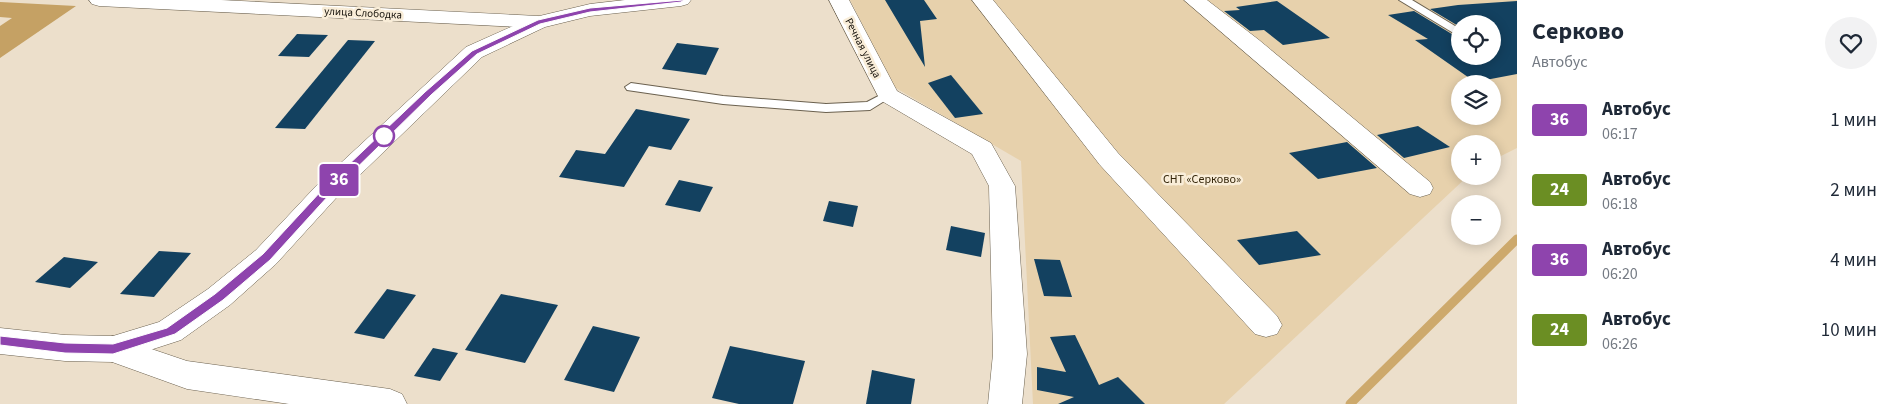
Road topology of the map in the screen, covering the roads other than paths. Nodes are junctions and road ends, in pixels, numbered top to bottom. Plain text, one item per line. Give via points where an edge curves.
1 (99, 0) edge
2 (681, 0) edge
3 (838, 0) edge
4 (982, 0) edge
5 (1194, 0) edge
6 (1404, 0) edge
7 (652, 1) edge
8 (538, 22) junction
9 (1451, 29) edge
10 (631, 87) dead end
11 (888, 95) junction
12 (1420, 188) dead end
13 (1266, 325) dead end
14 (0, 341) edge
15 (113, 349) junction
16 (390, 404) edge
17 (1005, 404) edge

1 - 8 street, улица Слободка
2 - 7 street
3 - 11 street, Речная улица
4 - 13 street via 1109,159
5 - 12 street
6 - 9 lane
7 - 8 street
8 - 15 street via 474,52 326,191 266,257 219,297 170,331
10 - 11 lane via 723,100 826,108 870,106
11 - 17 street via 982,149 1002,186 1010,354
14 - 15 street
15 - 16 street via 187,375

